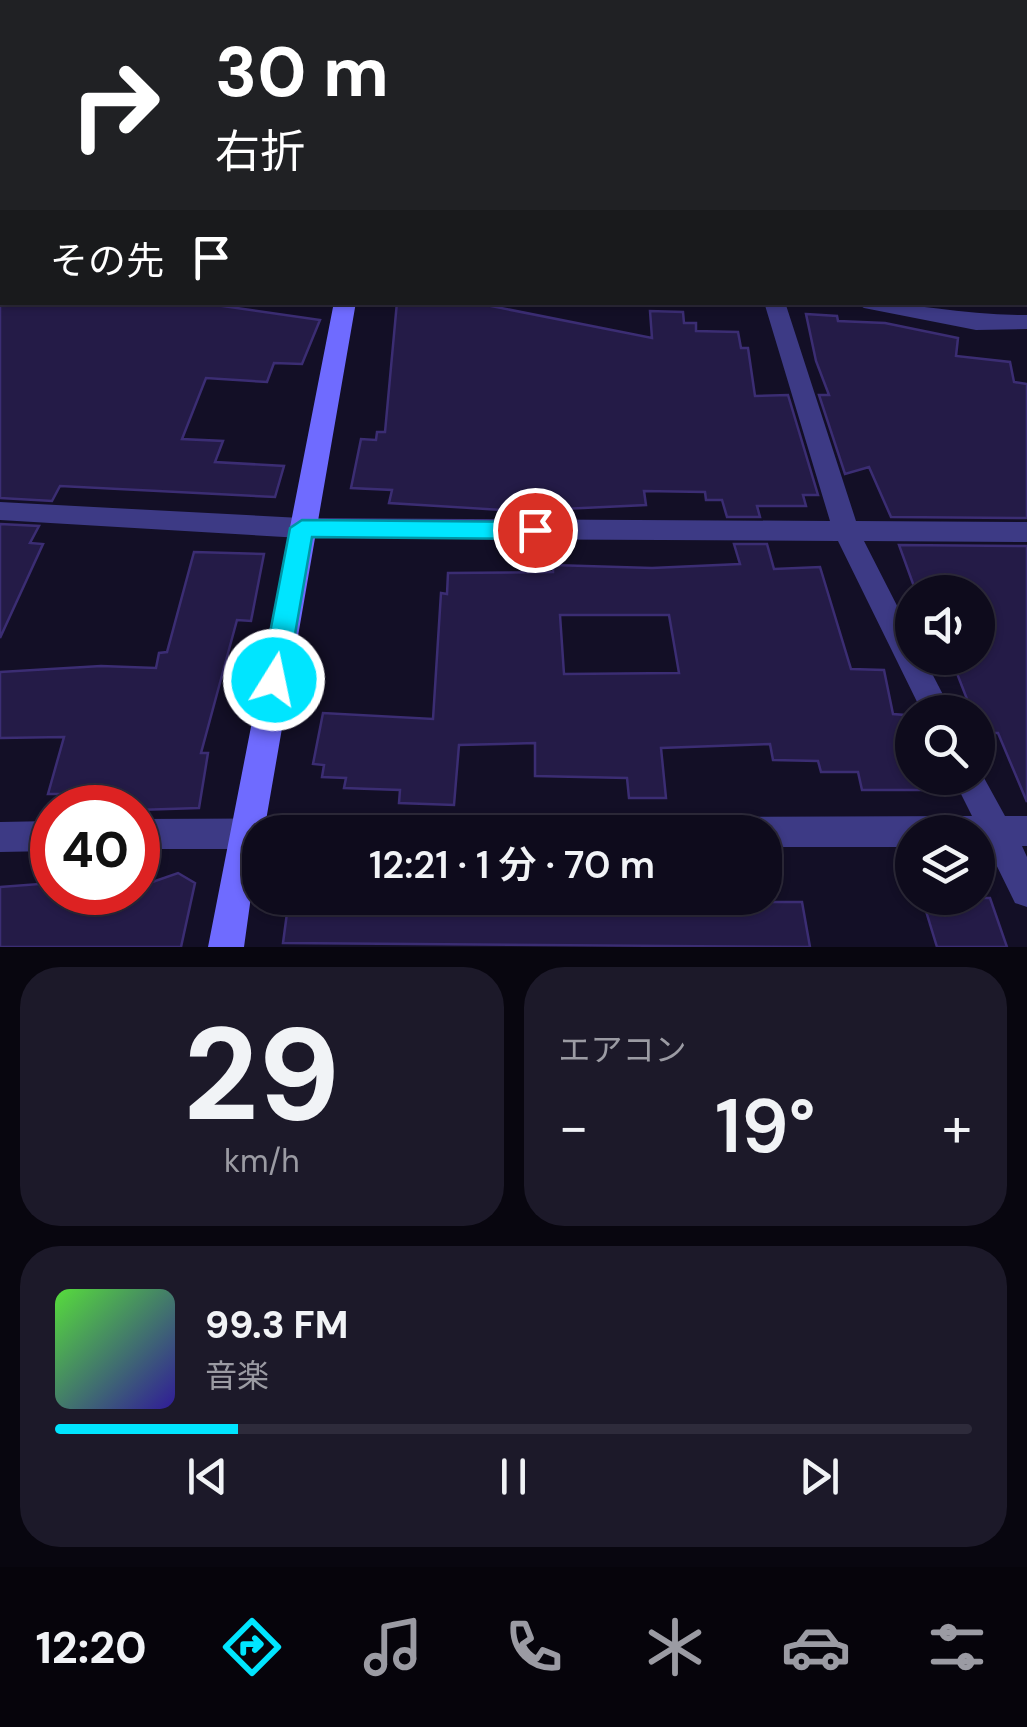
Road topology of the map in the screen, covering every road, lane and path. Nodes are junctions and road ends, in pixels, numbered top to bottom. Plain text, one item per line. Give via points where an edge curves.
1 (344, 305) edge
2 (775, 305) edge
3 (880, 305) edge
4 (1027, 322) edge
5 (0, 510) edge
6 (302, 528) junction
7 (1027, 532) edge
8 (847, 533) junction
9 (928, 695) edge
10 (982, 795) edge
11 (250, 815) edge
12 (242, 831) edge
13 (782, 831) edge
14 (1011, 831) edge
15 (160, 833) edge
16 (30, 836) edge
17 (0, 837) edge
18 (242, 859) edge
19 (1027, 891) edge
20 (226, 947) edge

1 - 6 street
2 - 8 street
3 - 4 street via 976,323
5 - 6 street
6 - 8 street
6 - 11 street
7 - 8 street
8 - 9 street
10 - 14 street
12 - 15 street
13 - 14 street
14 - 19 street
16 - 17 street
18 - 20 street

